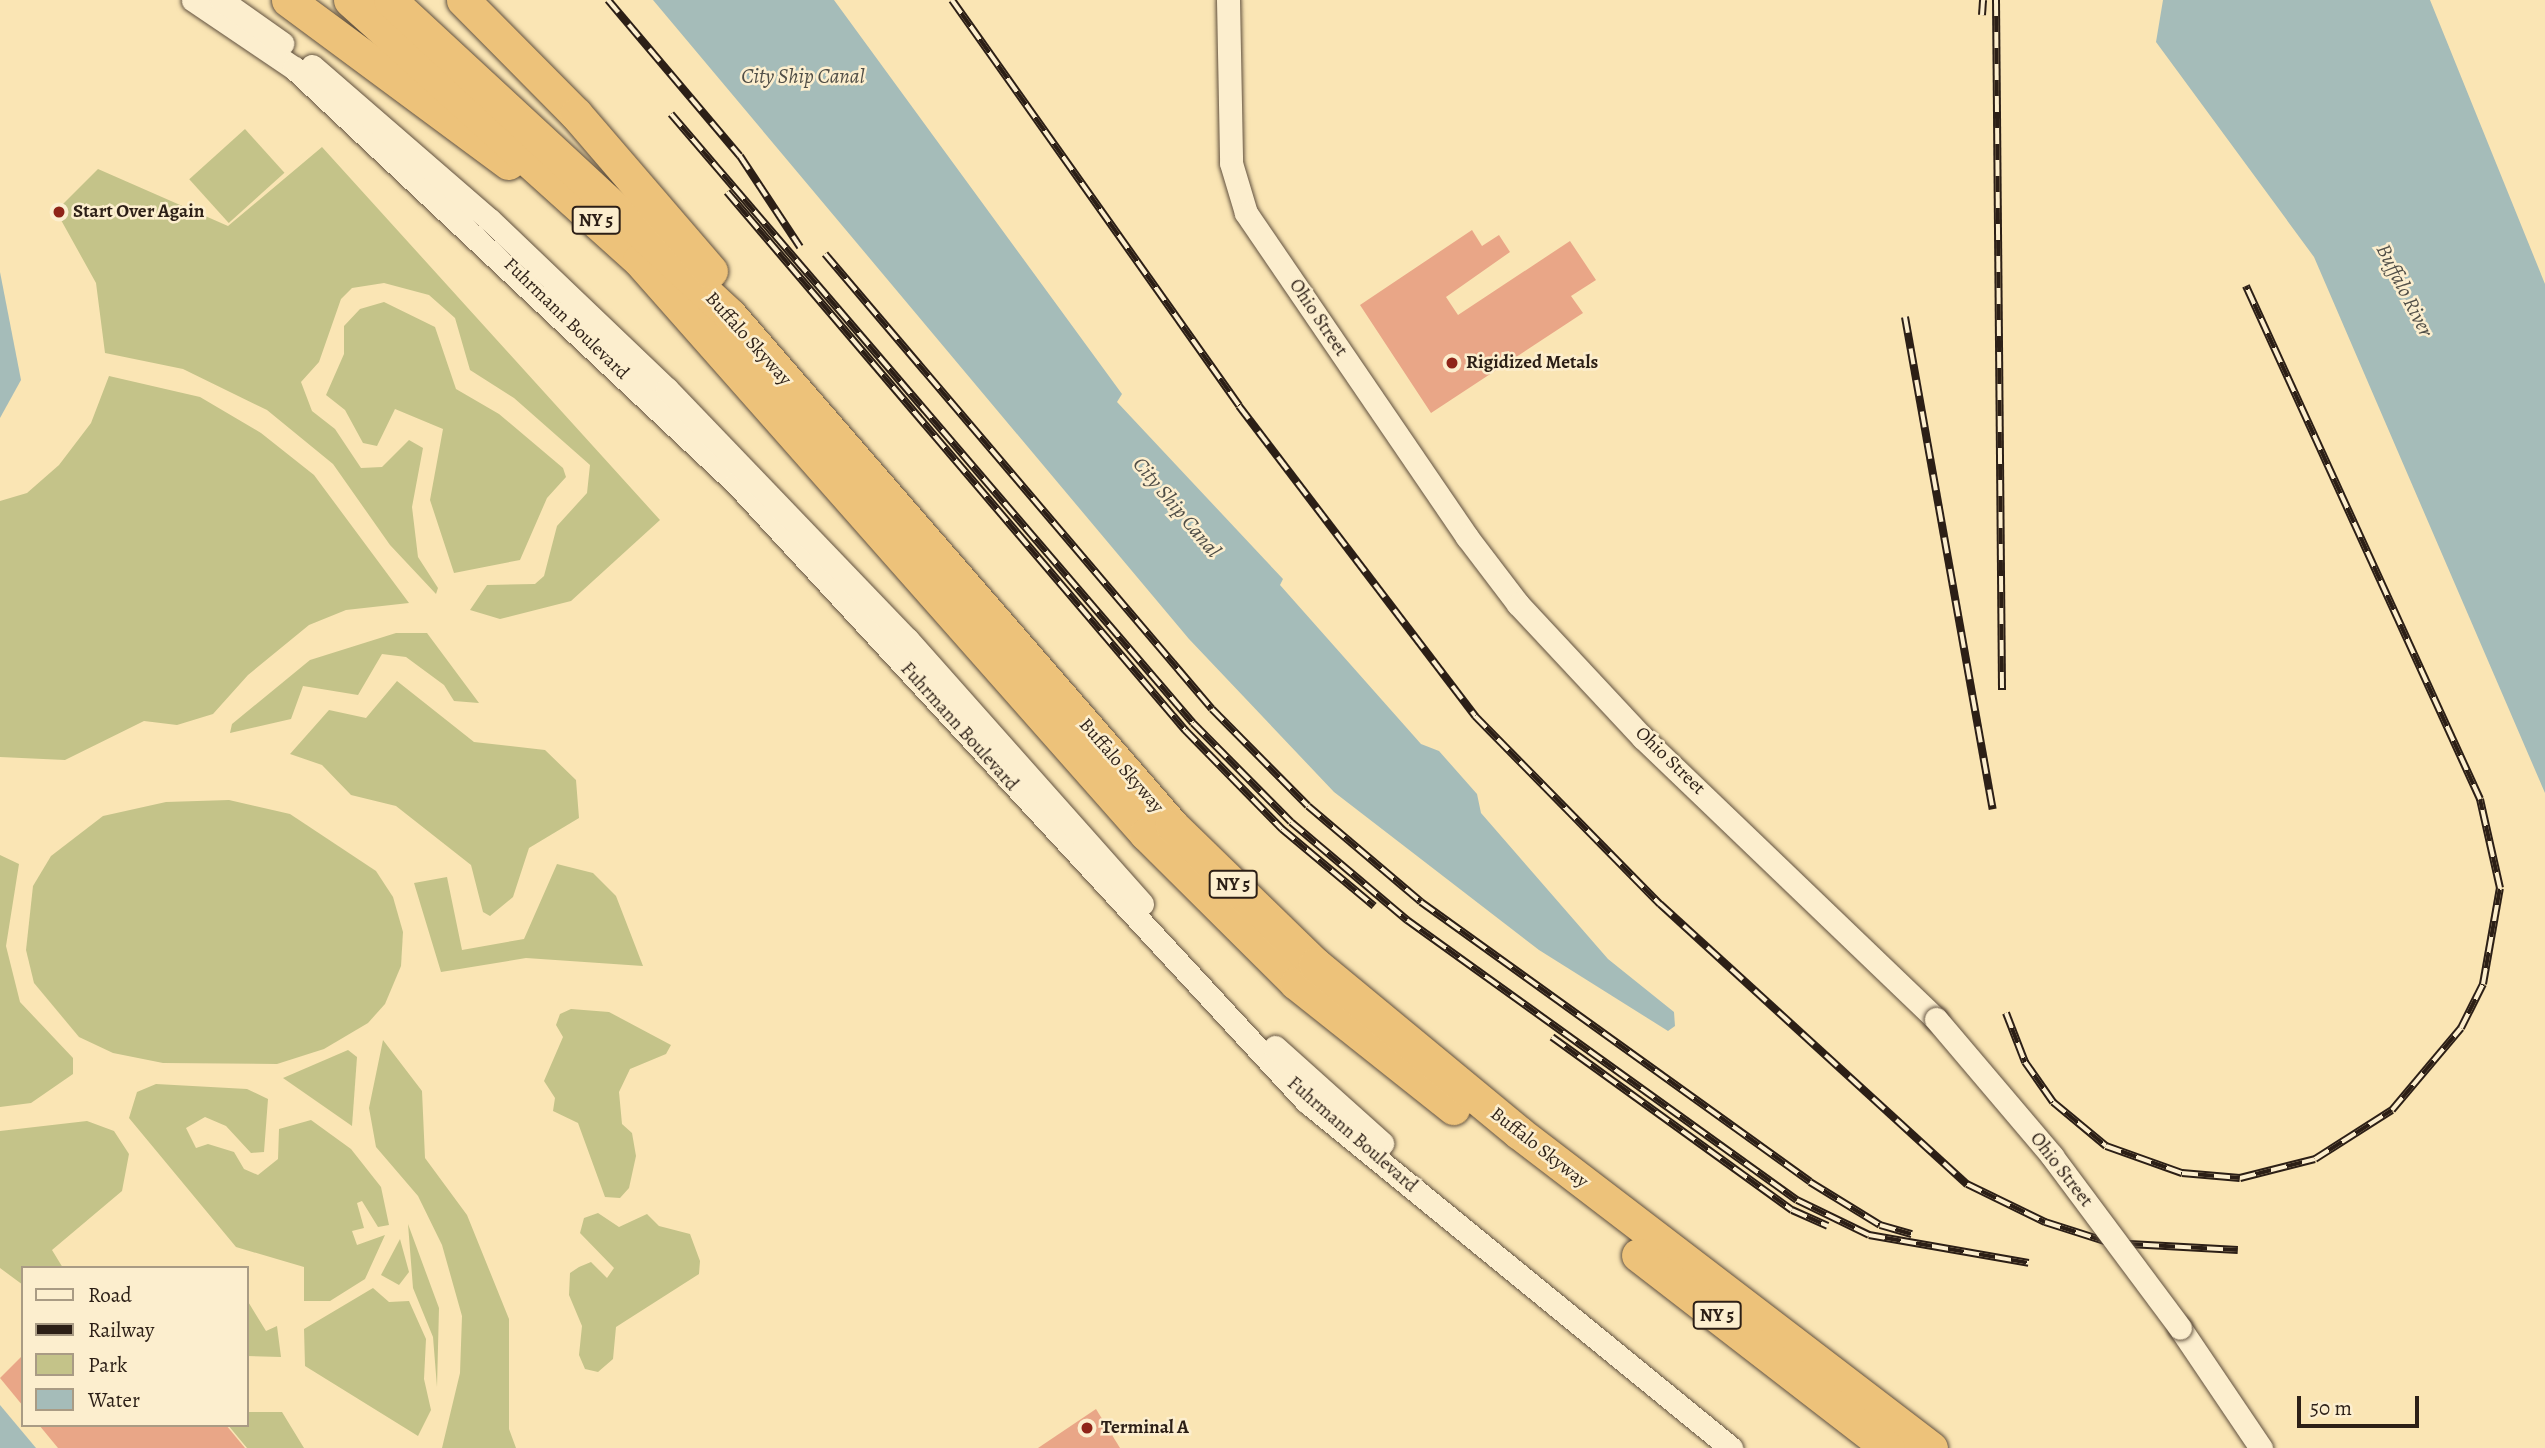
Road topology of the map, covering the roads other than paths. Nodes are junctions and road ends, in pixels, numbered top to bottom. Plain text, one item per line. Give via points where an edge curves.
1 (193, 0) edge
2 (221, 0) edge
3 (288, 0) edge
4 (350, 0) edge
5 (390, 0) edge
6 (463, 0) edge
7 (1228, 0) edge
8 (639, 260) junction
9 (730, 315) junction
10 (840, 464) junction
11 (1731, 1448) edge
12 (1752, 1448) edge
13 (1888, 1448) edge
14 (1931, 1448) edge
15 (2261, 1448) edge

1 - 11 street, Fuhrmann Boulevard via 294,68 736,483 1306,1101
2 - 12 street, Fuhrmann Boulevard via 347,93 667,389 907,639 1230,1002 1311,1082
3 - 8 highway
4 - 8 highway, Buffalo Skyway / NY 5
5 - 9 highway, Buffalo Skyway / NY 5
6 - 9 highway via 640,187 718,281
7 - 15 street, Ohio Street, bridge via 1231,163 1246,213 1467,537 1518,604 1643,738 1936,1019 2052,1156 2180,1328
8 - 10 highway, Buffalo Skyway / NY 5
9 - 10 highway, Buffalo Skyway / NY 5
10 - 13 highway, Buffalo Skyway / NY 5 via 1146,834 1296,983
10 - 14 highway, Buffalo Skyway / NY 5 via 1172,825 1296,946 1662,1244

